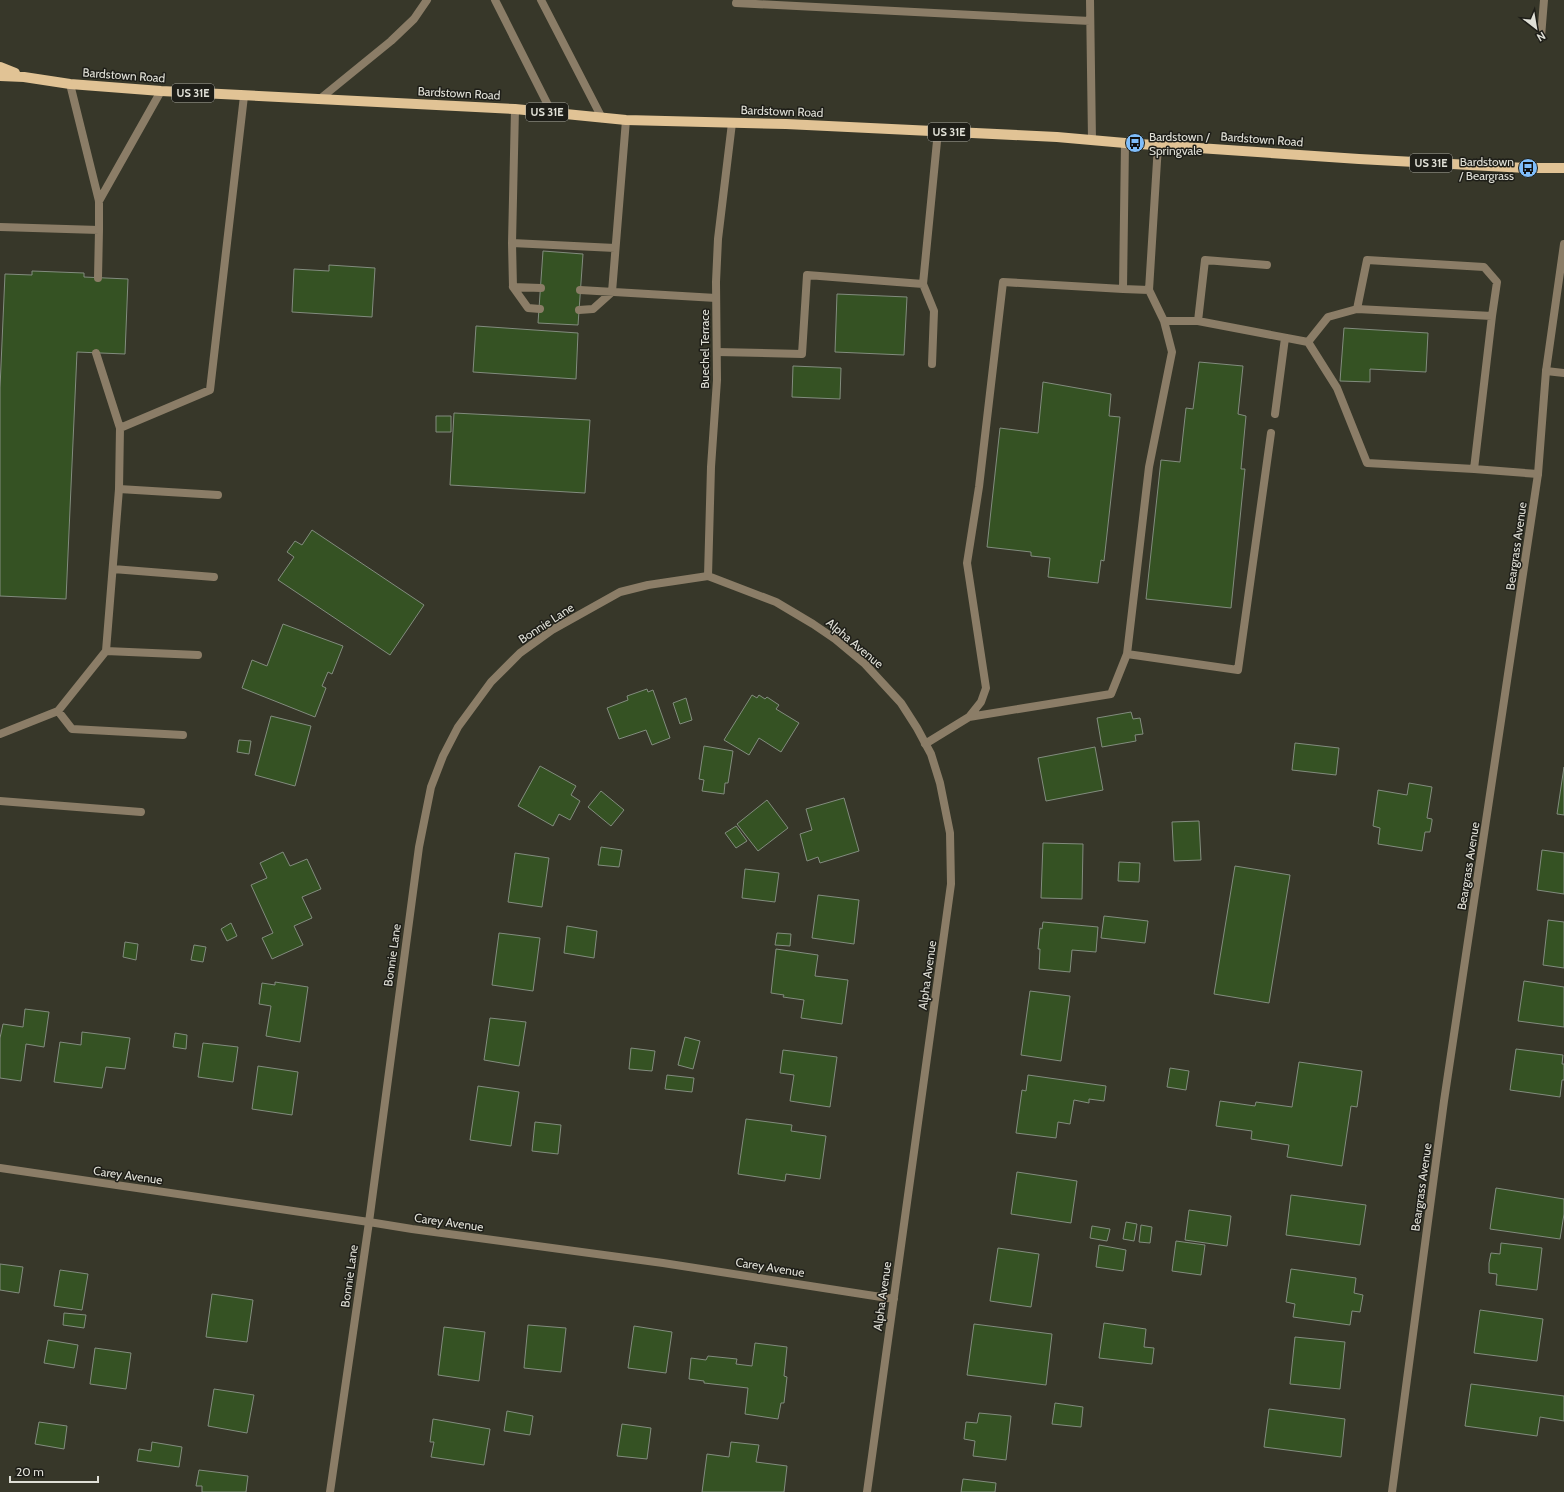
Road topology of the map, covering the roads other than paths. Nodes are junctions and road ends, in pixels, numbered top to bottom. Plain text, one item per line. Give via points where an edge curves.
1 (427, 0) edge
2 (495, 0) edge
3 (541, 0) edge
4 (1090, 0) edge
5 (1544, 0) edge
6 (736, 3) dead end
7 (1090, 21) junction
8 (1541, 37) dead end
9 (0, 68) edge
10 (0, 76) edge
11 (24, 77) junction
12 (70, 84) junction
13 (161, 91) junction
14 (244, 96) junction
15 (321, 98) junction
16 (515, 109) junction
17 (552, 113) junction
18 (602, 118) junction
19 (626, 120) junction
20 (732, 123) junction
21 (938, 131) junction
22 (1092, 140) junction
23 (1125, 143) junction
24 (1158, 145) junction
25 (1564, 168) edge
26 (100, 201) junction
27 (0, 227) edge
28 (99, 230) junction
29 (512, 243) junction
30 (1564, 244) edge
31 (615, 248) junction
32 (1267, 265) dead end
33 (98, 278) dead end
34 (923, 284) junction
35 (513, 287) junction
36 (541, 288) dead end
37 (1123, 289) junction
38 (580, 290) dead end
39 (1149, 290) junction
40 (612, 292) junction
41 (716, 298) junction
42 (540, 309) dead end
43 (1357, 309) junction
44 (579, 310) dead end
45 (1492, 316) junction
46 (1164, 321) junction
47 (1198, 321) junction
48 (1285, 338) junction
49 (1308, 342) junction
50 (717, 352) junction
51 (96, 353) dead end
52 (932, 364) dead end
53 (1546, 371) junction
54 (1564, 373) edge
55 (1274, 414) dead end
56 (120, 428) junction
57 (1271, 433) dead end
58 (1474, 469) junction
59 (1538, 474) junction
60 (119, 489) junction
61 (218, 495) dead end
62 (113, 569) junction
63 (708, 576) junction
64 (214, 577) dead end
65 (106, 651) junction
66 (1127, 654) junction
67 (198, 655) dead end
68 (58, 711) junction
69 (969, 717) junction
70 (0, 734) edge
71 (183, 735) dead end
72 (925, 744) junction
73 (0, 801) edge
74 (141, 812) dead end
75 (0, 1168) edge
76 (369, 1222) junction
77 (894, 1298) junction
78 (330, 1492) edge
79 (867, 1492) edge
80 (1392, 1492) edge

1 - 15 street via 414,19 391,41
2 - 17 street
3 - 18 street
4 - 7 street
5 - 8 street
6 - 7 street
7 - 22 street
9 - 11 main road
10 - 11 main road, Bardstown Road / US 31E
11 - 12 main road, Bardstown Road / US 31E
12 - 13 main road, Bardstown Road / US 31E
12 - 26 street
13 - 14 main road, Bardstown Road / US 31E
13 - 26 street
14 - 15 main road, Bardstown Road / US 31E
14 - 56 street via 210,390
15 - 16 main road, Bardstown Road / US 31E
16 - 17 main road, Bardstown Road / US 31E
16 - 29 street
17 - 18 main road, Bardstown Road / US 31E
18 - 19 main road, Bardstown Road / US 31E
19 - 20 main road, Bardstown Road / US 31E
19 - 31 street
20 - 21 main road, Bardstown Road / US 31E
20 - 41 street, Buechel Terrace via 718,239
21 - 22 main road, Bardstown Road / US 31E
21 - 34 street
22 - 23 main road, Bardstown Road / US 31E
23 - 24 main road, Bardstown Road / US 31E
23 - 37 street
24 - 25 main road, Bardstown Road / US 31E via 1359,159
24 - 39 street
26 - 28 street
27 - 28 street
28 - 33 street
29 - 31 street
29 - 35 street
30 - 53 street, Beargrass Avenue
31 - 40 street
32 - 47 street via 1206,260
34 - 50 street via 807,275 802,354
34 - 52 street via 934,311
35 - 36 street
35 - 42 street via 528,308
37 - 39 street
37 - 69 street via 1003,282 979,487 967,563 986,688 981,702
38 - 40 street
39 - 46 street
40 - 41 street
40 - 44 street via 593,309
41 - 50 street, Buechel Terrace
43 - 45 street
43 - 45 street via 1367,260 1484,267 1497,282
43 - 49 street via 1328,317
45 - 58 street
46 - 47 street
46 - 66 street via 1172,352 1149,466
47 - 48 street
48 - 49 street
48 - 55 street
49 - 58 street via 1337,388 1367,463
50 - 63 street, Buechel Terrace
51 - 56 street
53 - 54 street
53 - 59 street, Beargrass Avenue
56 - 60 street
57 - 66 street via 1238,670
58 - 59 street
59 - 80 street, Beargrass Avenue via 1444,1101
60 - 61 street
60 - 62 street
62 - 64 street
62 - 65 street
63 - 72 street, Alpha Avenue via 776,602 835,639 865,664 901,703
63 - 76 street, Bonnie Lane via 620,592 552,630 520,653 491,682 458,727 431,787 419,847
65 - 67 street
65 - 68 street
66 - 69 street via 1111,694
68 - 70 street
68 - 71 street via 72,729
69 - 72 street
72 - 77 street, Alpha Avenue via 931,754 940,783 950,833 951,884
73 - 74 street
75 - 76 street, Carey Avenue
76 - 77 street, Carey Avenue
76 - 78 street, Bonnie Lane
77 - 79 street, Alpha Avenue

